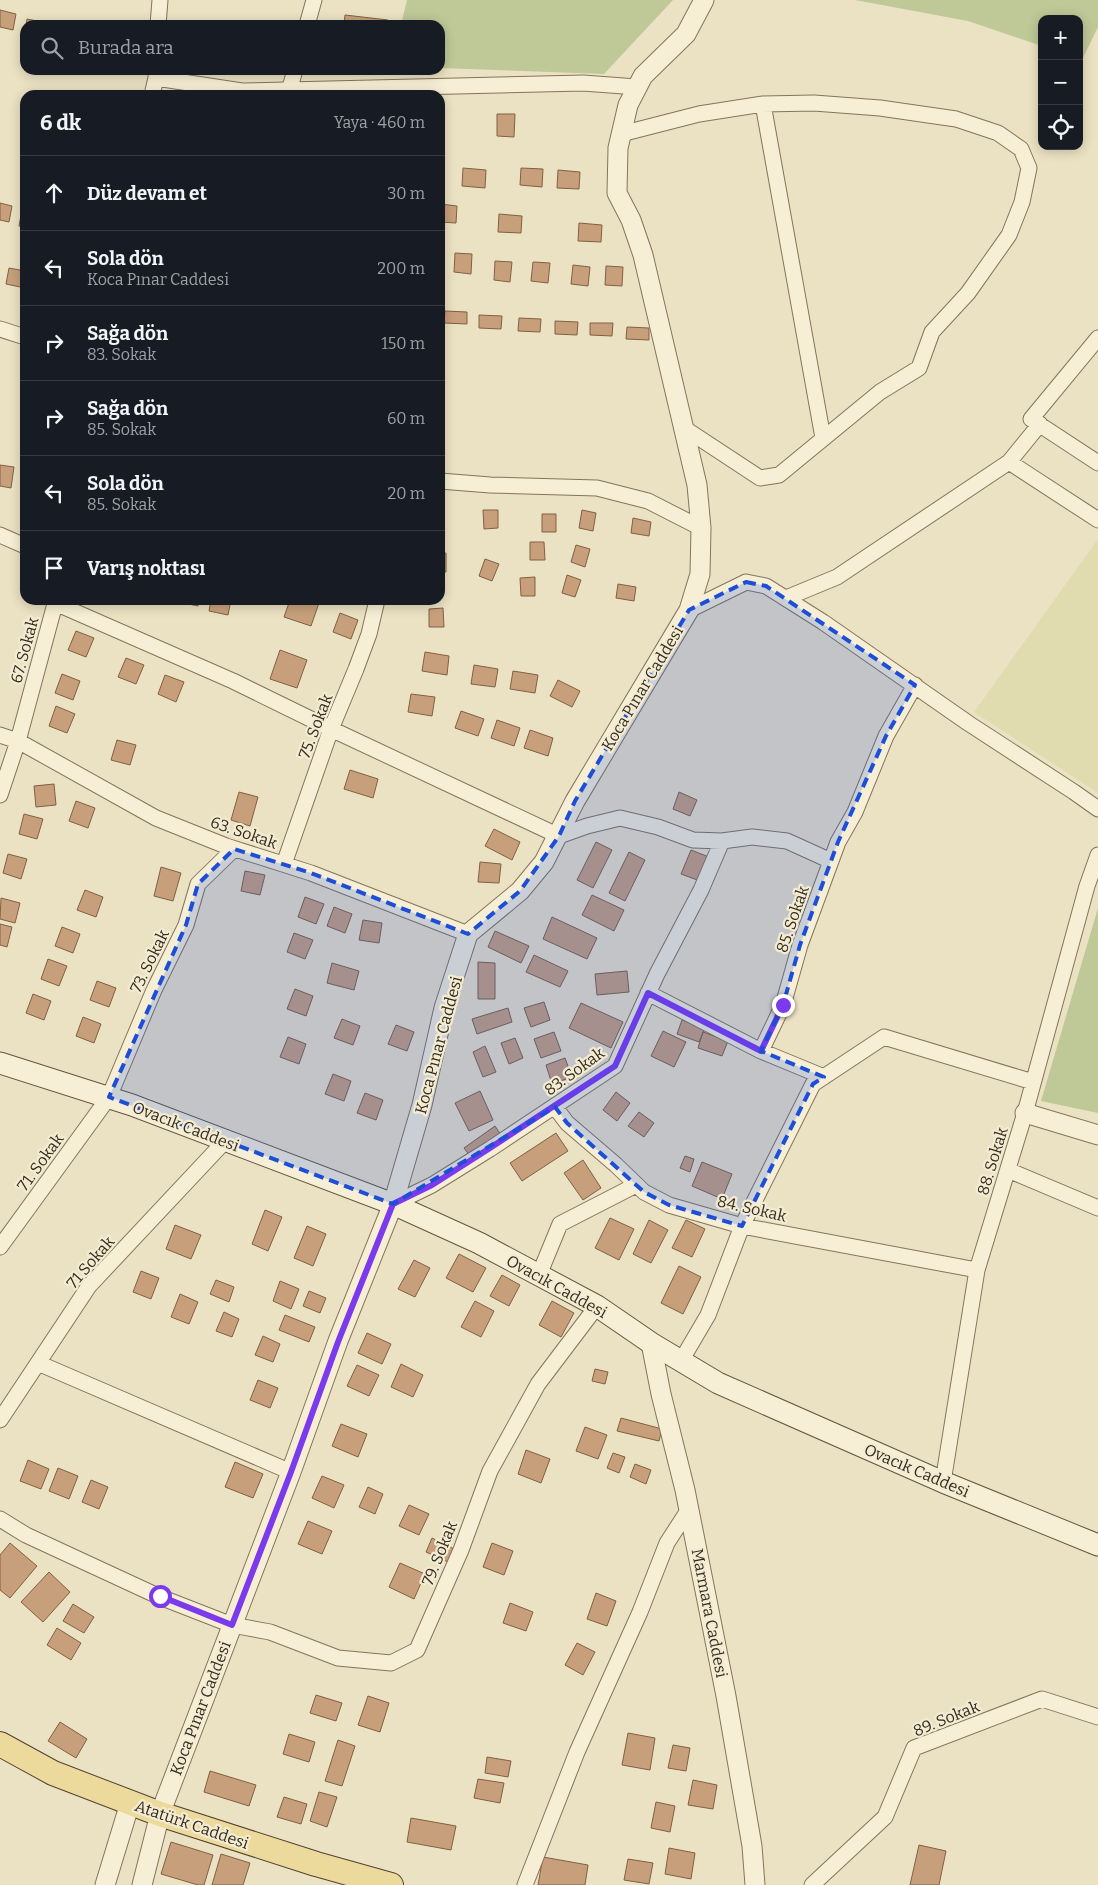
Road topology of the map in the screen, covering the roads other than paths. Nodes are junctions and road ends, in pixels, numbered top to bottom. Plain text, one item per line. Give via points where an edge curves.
1 (160, 0) edge
2 (314, 0) edge
3 (704, 0) edge
4 (158, 20) edge
5 (308, 20) edge
6 (156, 75) edge
7 (161, 75) edge
8 (294, 75) edge
9 (638, 87) junction
10 (153, 90) edge
11 (237, 90) edge
12 (289, 90) edge
13 (316, 90) edge
14 (763, 104) junction
15 (621, 134) junction
16 (0, 329) edge
17 (20, 335) edge
18 (1098, 338) edge
19 (1040, 424) junction
20 (684, 428) junction
21 (823, 438) junction
22 (1009, 462) junction
23 (1098, 463) edge
24 (445, 481) edge
25 (1098, 520) edge
26 (701, 528) junction
27 (0, 535) edge
28 (20, 544) edge
29 (786, 598) junction
30 (54, 605) edge
31 (64, 605) edge
32 (375, 605) edge
33 (689, 610) junction
34 (915, 685) junction
35 (331, 729) junction
36 (0, 735) edge
37 (18, 741) junction
38 (0, 795) edge
39 (1098, 809) edge
40 (559, 836) junction
41 (722, 841) junction
42 (234, 849) junction
43 (1098, 855) edge
44 (831, 861) junction
45 (284, 864) junction
46 (468, 934) junction
47 (648, 993) junction
48 (761, 1051) junction
49 (0, 1063) edge
50 (824, 1077) junction
51 (1034, 1082) junction
52 (109, 1098) junction
53 (555, 1107) junction
54 (1025, 1113) junction
55 (1098, 1135) edge
56 (226, 1140) junction
57 (1008, 1170) junction
58 (636, 1185) junction
59 (393, 1204) junction
60 (1098, 1208) edge
61 (742, 1226) junction
62 (0, 1247) edge
63 (977, 1270) junction
64 (539, 1275) junction
65 (597, 1306) junction
66 (651, 1343) junction
67 (681, 1361) junction
68 (38, 1363) junction
69 (0, 1420) edge
70 (291, 1472) junction
71 (943, 1482) junction
72 (689, 1509) junction
73 (0, 1519) edge
74 (1098, 1545) edge
75 (232, 1625) junction
76 (1098, 1718) edge
77 (0, 1744) edge
78 (130, 1803) junction
79 (160, 1814) junction
80 (105, 1885) edge
81 (142, 1885) edge
82 (391, 1885) edge
83 (525, 1885) edge
84 (755, 1885) edge
85 (812, 1885) edge

1 - 4 street
2 - 5 street
3 - 9 street, Koca Pınar Caddesi via 686,34 643,76
6 - 10 street
7 - 11 street
8 - 12 street
9 - 13 street via 573,83
9 - 15 street, Koca Pınar Caddesi via 628,105
14 - 15 street via 699,114
14 - 21 street
14 - 21 street via 814,103 880,108 956,119 998,132 1021,148 1029,168 1022,202 1009,235 968,293 932,332 919,368 880,392
15 - 20 street, Koca Pınar Caddesi via 618,193 643,255
16 - 17 street
18 - 19 street via 1030,419
19 - 22 street
19 - 23 street
20 - 21 street via 760,478 778,475
20 - 26 street, Koca Pınar Caddesi via 697,485
22 - 25 street
22 - 29 street via 837,577
24 - 26 street via 597,488 648,501
26 - 33 street, Koca Pınar Caddesi via 700,574
27 - 28 street
29 - 33 street via 766,586 746,582
29 - 34 street
30 - 37 street, 67. Sokak
31 - 35 street
32 - 35 street, 75. Sokak via 369,634
33 - 40 street, Koca Pınar Caddesi via 579,794
34 - 39 street via 968,724
34 - 44 street, 85. Sokak via 886,736
35 - 40 street
35 - 45 street, 75. Sokak
36 - 37 street, 63. Sokak
37 - 38 street, 67. Sokak
37 - 42 street, 63. Sokak via 156,818
40 - 41 street via 620,818 693,840
40 - 46 street, Koca Pınar Caddesi via 544,862 520,891
41 - 44 street via 752,837 787,841
41 - 47 street, 83. Sokak via 701,890
42 - 45 street, 63. Sokak
42 - 52 street, 73. Sokak via 198,884 186,925 154,990
43 - 51 street, 88. Sokak
44 - 48 street, 85. Sokak via 800,946 783,1005
45 - 46 street, 63. Sokak
46 - 59 street, Koca Pınar Caddesi via 444,1008 422,1105
47 - 48 street
47 - 53 street, 83. Sokak via 615,1066
48 - 50 street
49 - 52 main road, Ovacık Caddesi
50 - 51 street via 884,1037
50 - 61 street via 813,1084
51 - 54 street, 88. Sokak
52 - 56 main road, Ovacık Caddesi
52 - 62 street, 71. Sokak
53 - 58 street, 84. Sokak via 567,1123
53 - 59 street, 83. Sokak via 432,1185
54 - 55 street
54 - 57 street, 88. Sokak
56 - 59 main road, Ovacık Caddesi
56 - 68 street, 71 Sokak via 89,1286
57 - 60 street
57 - 63 street, 88. Sokak
58 - 61 street, 84. Sokak via 669,1205
58 - 64 street via 560,1224
59 - 64 main road, Ovacık Caddesi via 479,1243
59 - 70 street, Koca Pınar Caddesi
61 - 63 street, 84. Sokak
61 - 67 street via 708,1315
63 - 71 street, 88. Sokak
64 - 65 main road, Ovacık Caddesi
65 - 66 main road, Ovacık Caddesi
65 - 75 street, 79. Sokak via 538,1384 490,1471 461,1550 417,1650 391,1663 338,1658 270,1632
66 - 67 main road, Ovacık Caddesi
66 - 72 street, Marmara Caddesi
67 - 71 main road, Ovacık Caddesi via 718,1383
68 - 69 street, 71 Sokak
68 - 70 street
70 - 75 street, Koca Pınar Caddesi
71 - 74 main road, Ovacık Caddesi
72 - 83 street via 667,1543 577,1752
72 - 84 street, Marmara Caddesi via 726,1696 752,1846
73 - 75 street, 79. Sokak via 26,1535
75 - 79 street, Koca Pınar Caddesi
76 - 85 street, 89. Sokak via 1042,1699 914,1748 885,1817
77 - 78 main road, Atatürk Caddesi via 53,1773
78 - 79 main road, Atatürk Caddesi
78 - 80 street
79 - 81 street, Koca Pınar Caddesi
79 - 82 main road, Atatürk Caddesi

